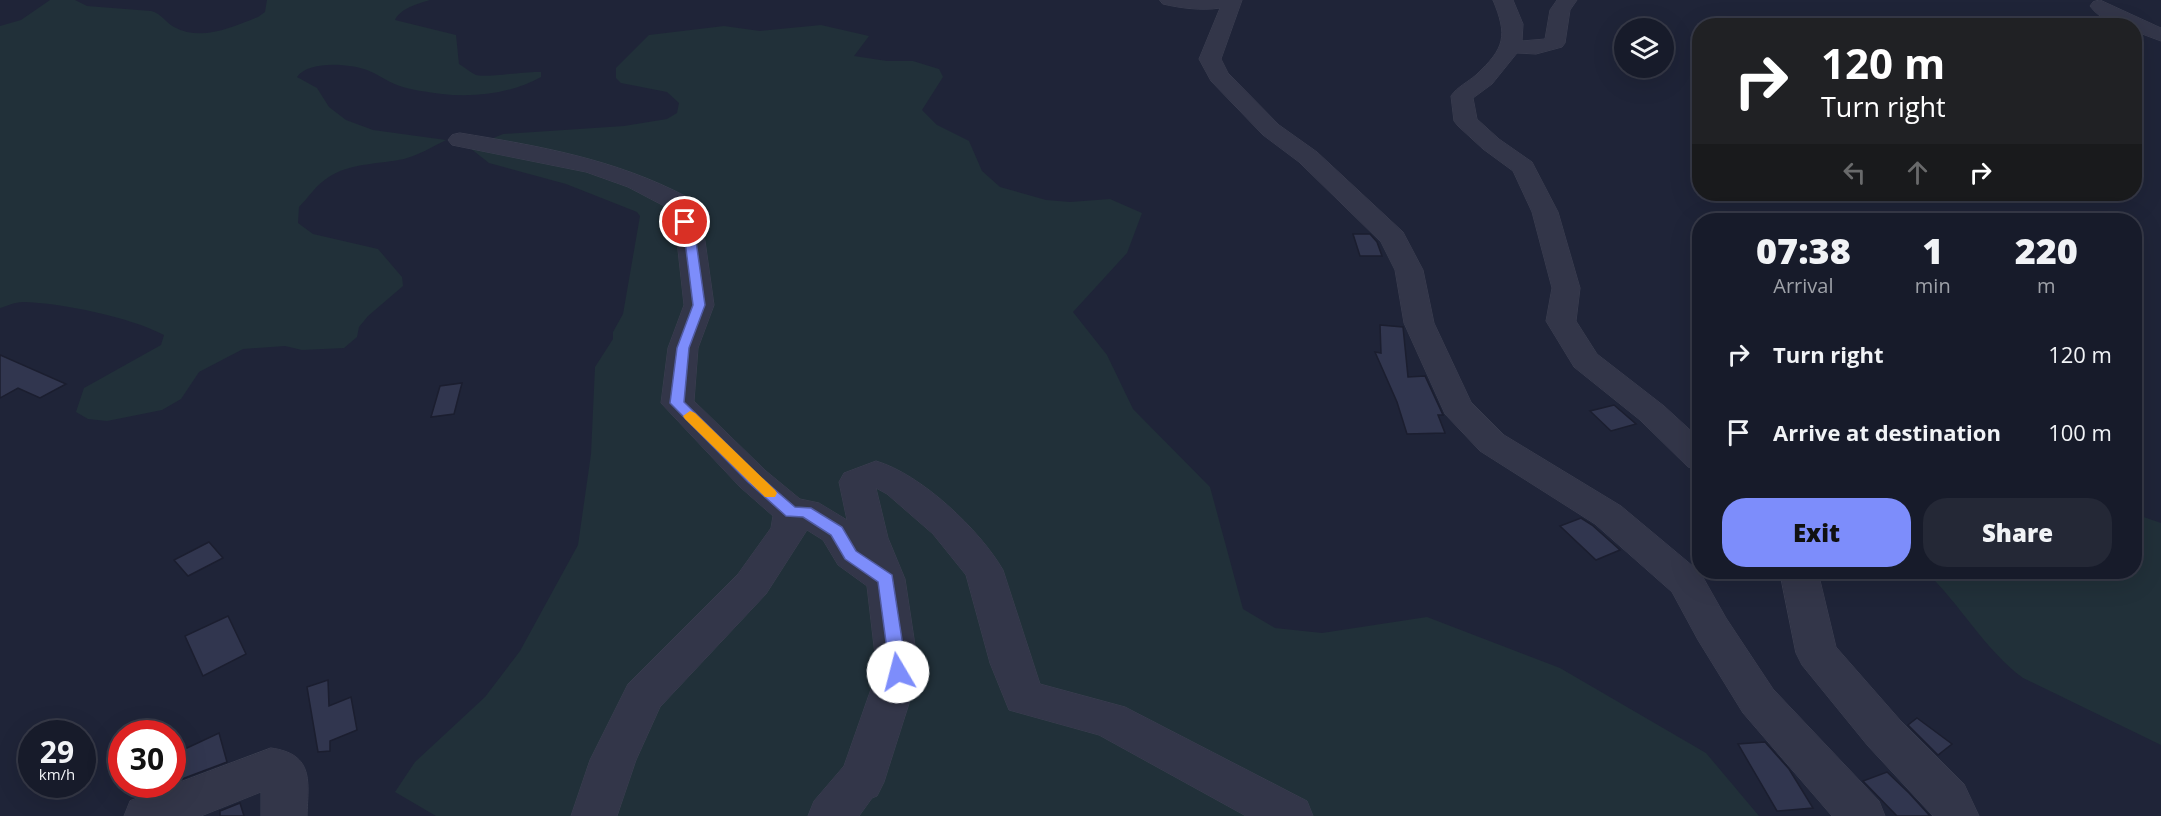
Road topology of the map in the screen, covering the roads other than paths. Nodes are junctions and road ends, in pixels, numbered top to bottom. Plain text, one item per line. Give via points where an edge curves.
1 (1170, 0) edge
2 (1230, 0) edge
3 (1503, 0) edge
4 (1567, 0) edge
5 (2100, 18) edge
6 (2119, 18) edge
7 (2142, 27) edge
8 (2161, 35) edge
9 (2142, 37) edge
10 (2161, 41) edge
11 (1511, 47) junction
12 (460, 140) dead end
13 (1692, 451) edge
14 (792, 512) junction
15 (886, 579) junction
16 (1801, 579) edge
17 (147, 816) edge
18 (284, 816) edge
19 (594, 816) edge
20 (831, 816) edge
21 (1290, 816) edge
22 (1862, 816) edge
23 (1956, 816) edge

1 - 2 street via 1210,4
2 - 22 street via 1210,59 1219,76 1271,130 1308,157 1393,238 1409,270 1419,323 1457,407 1491,443 1608,515 1686,582 1758,701
3 - 11 street via 1513,24
4 - 11 street via 1560,10 1555,43 1536,48
5 - 6 street
7 - 8 street
9 - 10 street
11 - 13 street via 1484,79 1462,96 1466,121 1523,167 1545,212 1566,288 1561,321 1585,360 1652,412
12 - 14 street via 580,164 636,181 678,203 691,241 699,305 683,348 677,403
14 - 15 street via 806,512 836,531 851,555
14 - 19 street via 789,530 752,584 644,696 613,760
15 - 20 street via 898,672 861,782
15 - 21 street via 869,538 857,482 876,473 900,485 946,525 984,570 1024,698 1110,720
16 - 23 street via 1817,653 1884,733 1948,800
17 - 18 street via 270,768 285,774

